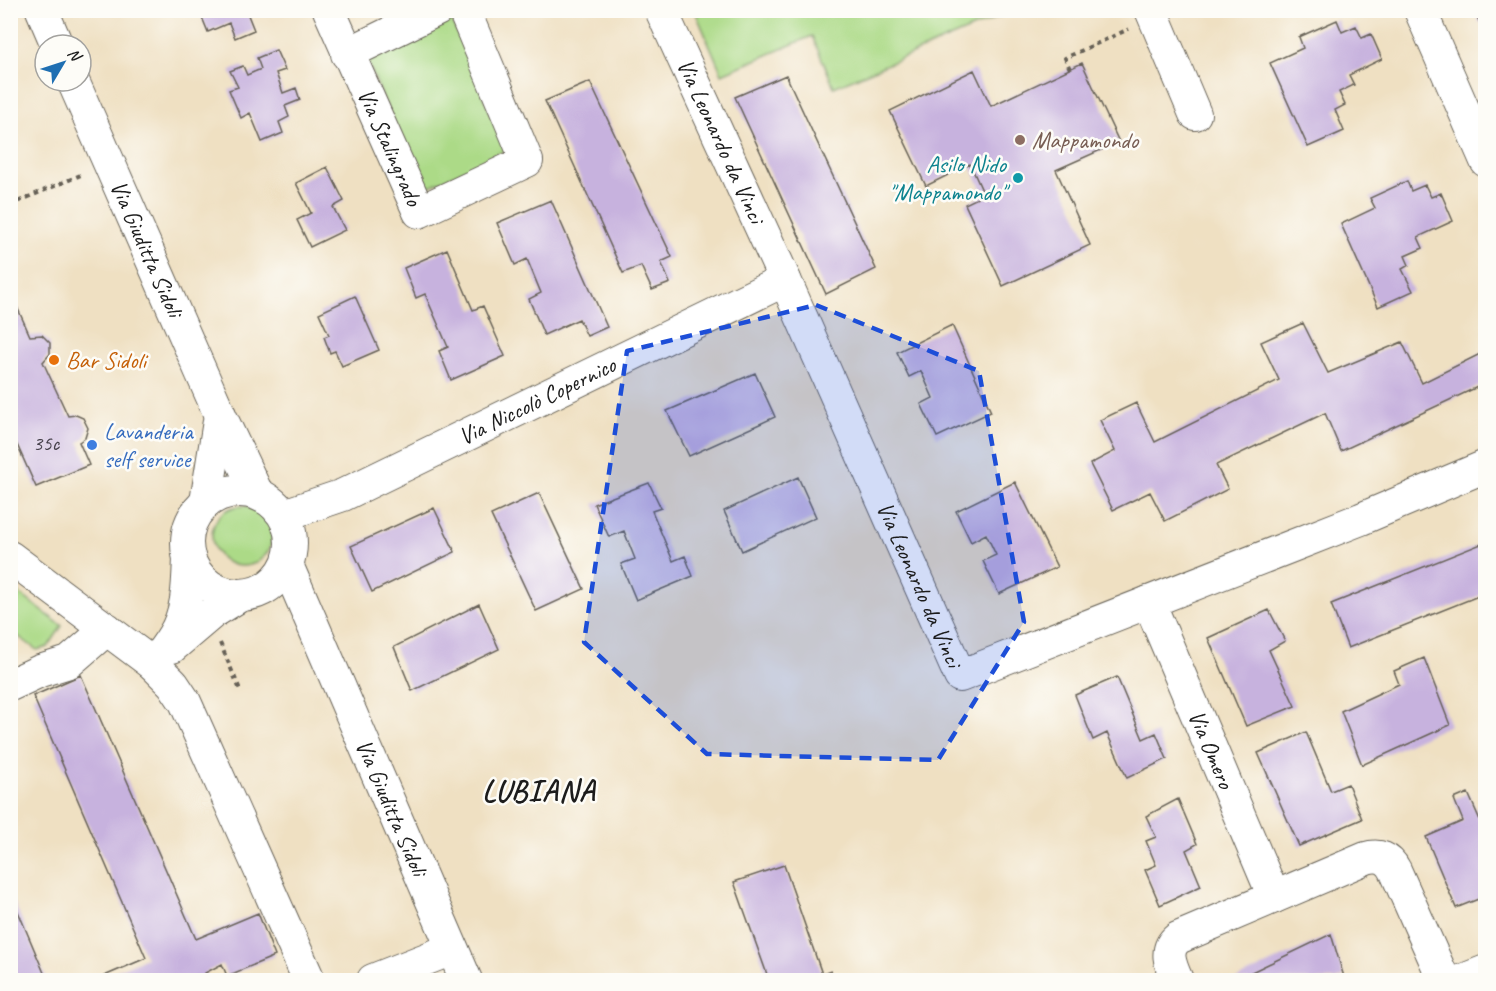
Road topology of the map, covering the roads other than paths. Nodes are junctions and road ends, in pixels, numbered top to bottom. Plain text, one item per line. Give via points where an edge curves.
1 (42, 10) edge
2 (329, 10) edge
3 (437, 10) edge
4 (464, 10) edge
5 (661, 10) edge
6 (1420, 10) edge
7 (1152, 14) edge
8 (52, 33) edge
9 (347, 54) junction
10 (78, 93) edge
11 (1195, 114) dead end
12 (1485, 161) edge
13 (785, 280) junction
14 (219, 415) junction
15 (1485, 466) edge
16 (257, 493) junction
17 (206, 502) junction
18 (284, 515) junction
19 (10, 556) edge
20 (189, 557) junction
21 (287, 565) junction
22 (252, 592) junction
23 (1149, 603) junction
24 (107, 629) junction
25 (317, 635) junction
26 (153, 664) junction
27 (10, 685) edge
28 (1274, 897) junction
29 (452, 949) junction
30 (1485, 971) edge
31 (309, 981) edge
32 (373, 981) edge
33 (466, 981) edge
34 (1177, 981) edge
35 (1444, 981) edge
36 (1463, 981) edge

1 - 8 street
2 - 9 street, Via Stalingrado
3 - 9 street
4 - 9 street, Via Stalingrado via 527,162 419,212
5 - 13 street, Via Leonardo da Vinci
6 - 12 street
7 - 11 street
10 - 14 street, Via Giuditta Sidoli
13 - 18 street, Via Niccolò Copernico via 343,495
13 - 23 street, Via Leonardo da Vinci via 960,676
14 - 16 street, Via Giuditta Sidoli
14 - 17 street
15 - 23 street, Via Leonardo da Vinci
16 - 17 street via 239,490
16 - 18 street, Via Giuditta Sidoli
17 - 20 street via 189,527
18 - 21 street, Via Giuditta Sidoli via 290,531
19 - 24 street
20 - 22 street, Via Giuditta Sidoli via 203,580 214,588 227,593
20 - 26 street via 183,613 174,635
21 - 22 street via 277,579
21 - 25 street, Via Giuditta Sidoli
22 - 25 street, Via Giuditta Sidoli
22 - 26 street via 212,613
23 - 28 street, Via Omero
24 - 26 street
24 - 27 street via 69,662
25 - 29 street, Via Giuditta Sidoli
26 - 31 street via 185,702
28 - 34 street via 1174,942 1169,957
28 - 35 street via 1366,858 1386,859 1398,874
29 - 32 street
29 - 33 street, Via Giuditta Sidoli
30 - 36 street

